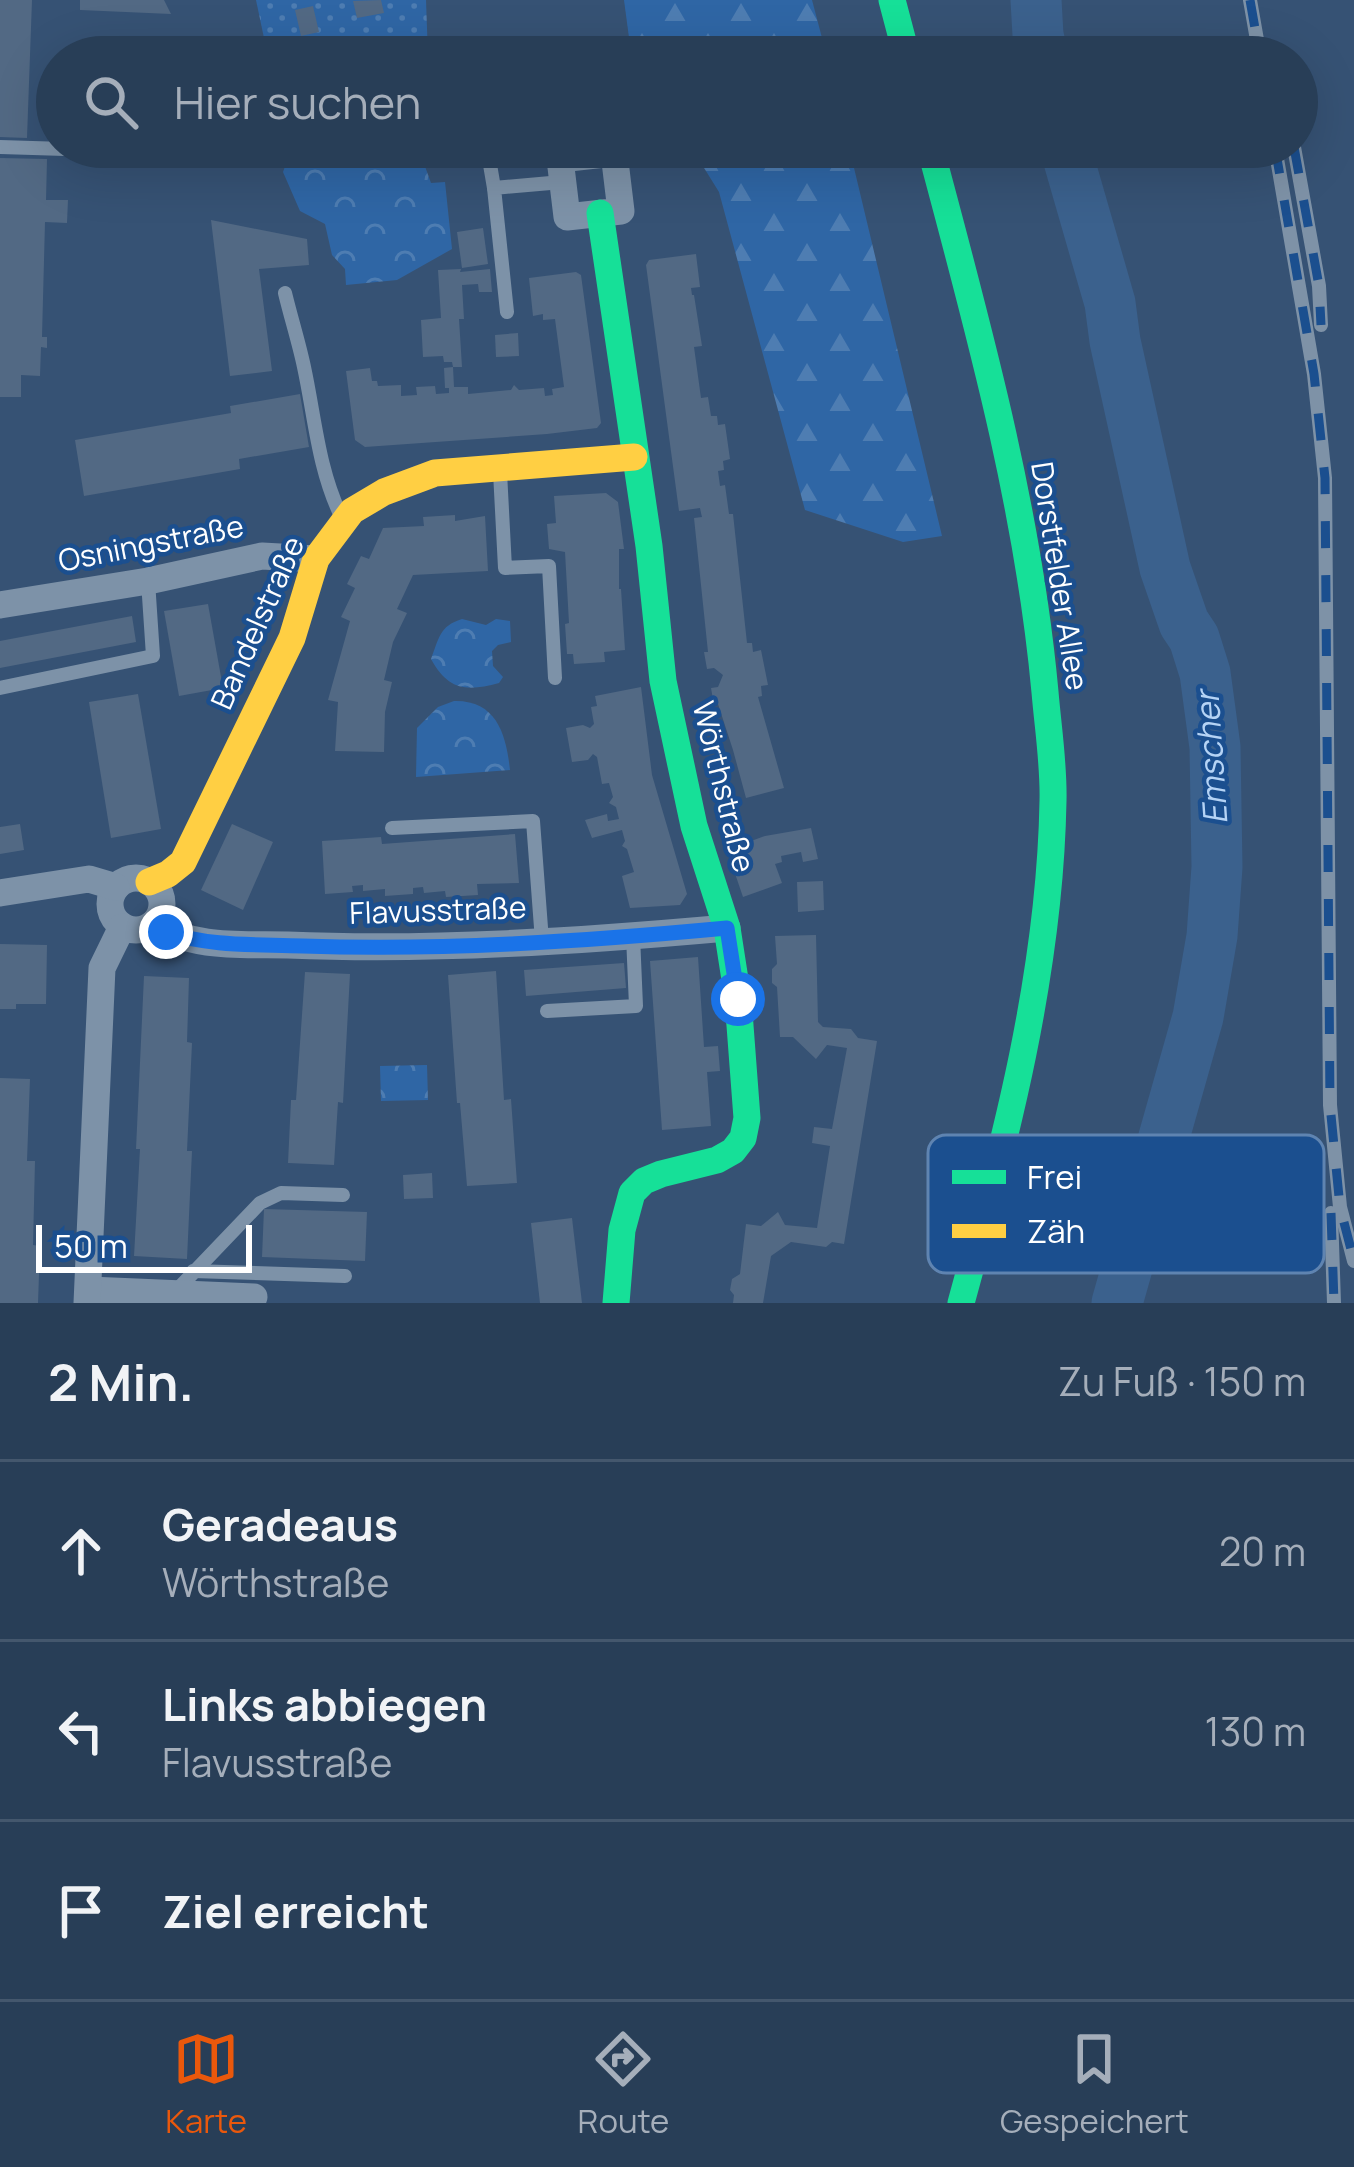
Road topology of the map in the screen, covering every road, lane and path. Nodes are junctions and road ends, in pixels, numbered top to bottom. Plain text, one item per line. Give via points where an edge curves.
1 (892, 0) edge
2 (901, 36) edge
3 (0, 147) edge
4 (36, 148) edge
5 (491, 168) edge
6 (561, 168) edge
7 (616, 168) edge
8 (935, 168) edge
9 (562, 182) junction
10 (494, 188) junction
11 (600, 213) junction
12 (285, 293) dead end
13 (507, 312) dead end
14 (634, 458) junction
15 (500, 466) junction
16 (343, 520) junction
17 (316, 559) junction
18 (148, 580) junction
19 (0, 605) edge
20 (555, 678) dead end
21 (0, 688) edge
22 (392, 828) dead end
23 (149, 882) junction
24 (116, 887) junction
25 (0, 893) edge
26 (154, 923) junction
27 (122, 928) junction
28 (727, 928) junction
29 (633, 936) junction
30 (542, 941) junction
31 (547, 1011) dead end
32 (1007, 1135) edge
33 (343, 1195) dead end
34 (194, 1271) junction
35 (969, 1273) edge
36 (345, 1276) dead end
37 (175, 1293) junction
38 (88, 1296) edge
39 (254, 1297) dead end
40 (616, 1303) edge
41 (961, 1303) edge

1 - 2 street
3 - 4 lane
5 - 10 lane
6 - 9 street, Wörthstraße
7 - 11 street, Wörthstraße via 621,211
8 - 32 street, Dorstfelder Allee via 1018,501 1043,647 1053,803 1038,980
9 - 10 lane
9 - 11 street via 567,217
10 - 13 lane
11 - 14 street, Wörthstraße
12 - 16 lane via 317,446
14 - 15 street, Bandelstraße
14 - 28 street, Wörthstraße via 663,681 694,826
15 - 16 street, Bandelstraße via 436,473 384,492
15 - 20 lane via 506,568 549,566
16 - 17 street, Bandelstraße
17 - 18 street, Osningstraße via 262,556
17 - 23 street, Bandelstraße via 292,638 183,862
18 - 19 street, Osningstraße
18 - 21 lane via 153,656
22 - 30 lane via 533,821
23 - 24 street via 134,878
23 - 26 street via 161,899
24 - 25 street via 89,879
24 - 27 street via 110,910
26 - 27 street
26 - 30 street, Flavusstraße via 186,939 224,943
27 - 38 street via 102,968
28 - 29 street, Flavusstraße
28 - 40 street, Wörthstraße via 747,1132 722,1156 634,1189
29 - 30 street, Flavusstraße
29 - 31 lane via 636,1006
33 - 34 lane via 281,1193 260,1203
34 - 36 lane
34 - 37 lane
35 - 41 street, Dorstfelder Allee
37 - 38 street
37 - 39 street

